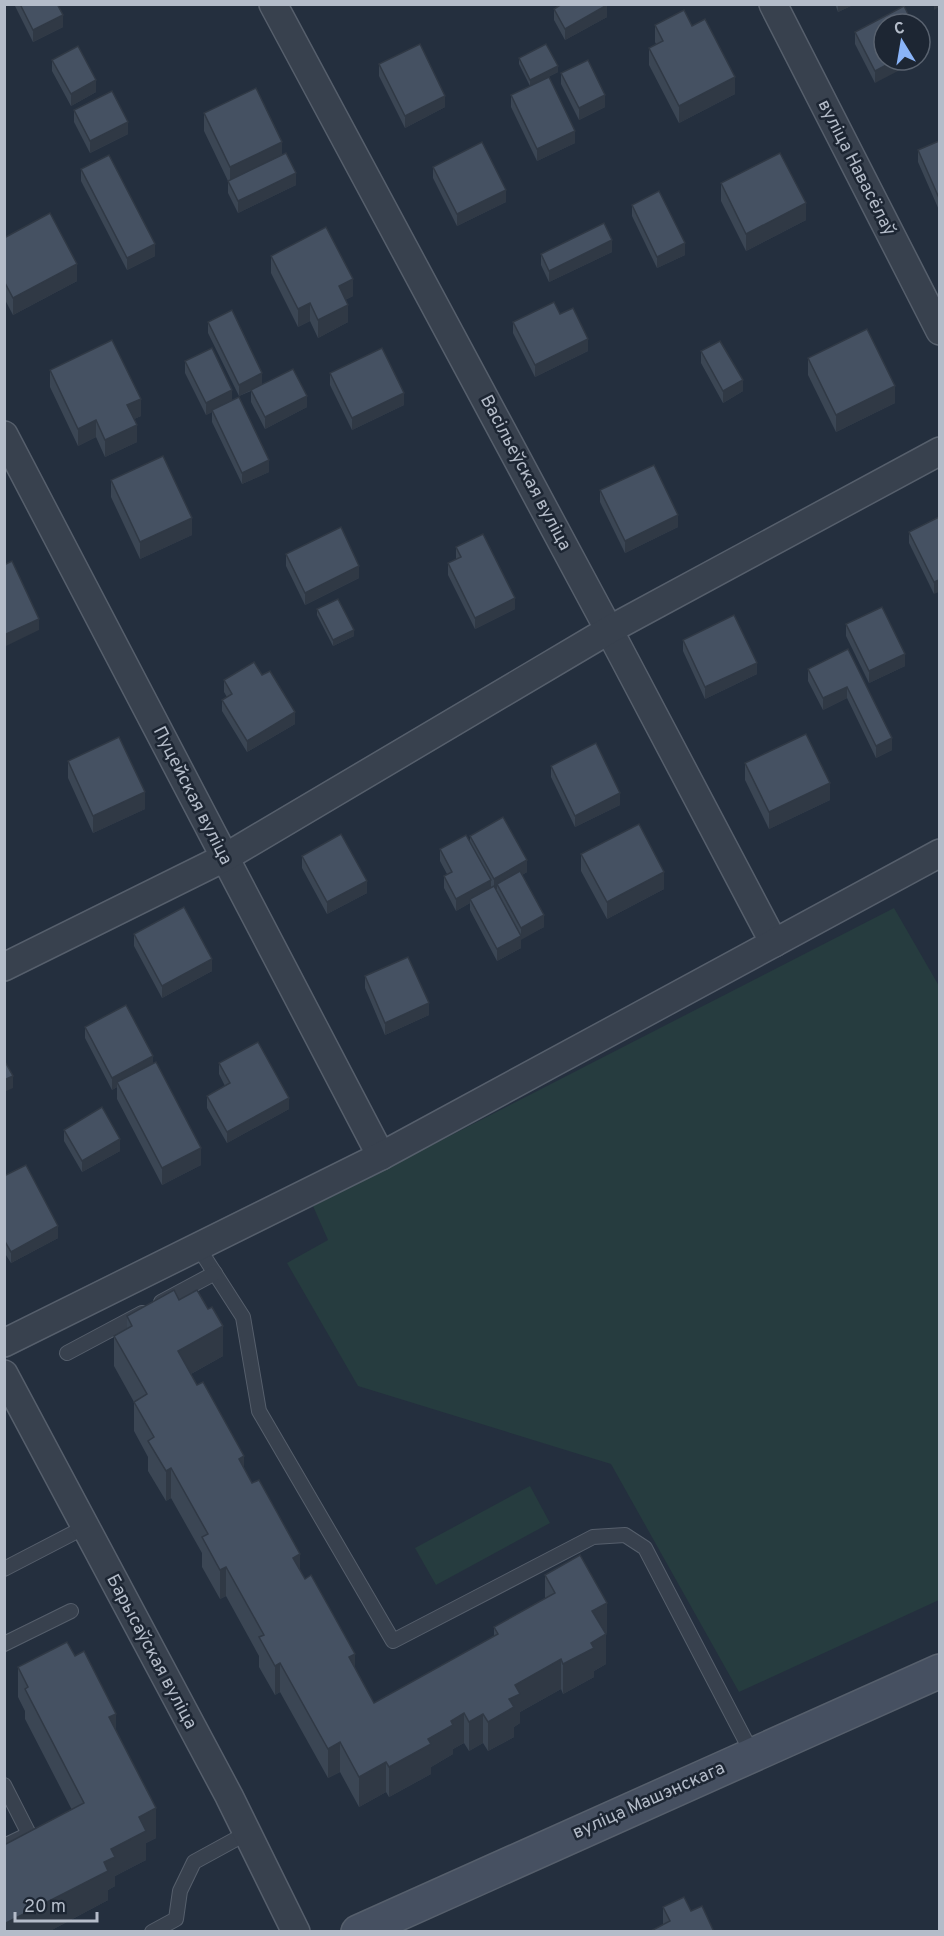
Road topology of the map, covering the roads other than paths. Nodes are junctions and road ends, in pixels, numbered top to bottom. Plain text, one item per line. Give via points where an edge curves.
1 (273, 4) edge
2 (773, 4) edge
3 (939, 331) edge
4 (4, 435) edge
5 (939, 452) edge
6 (609, 630) junction
7 (939, 853) edge
8 (224, 858) junction
9 (774, 943) junction
10 (4, 967) edge
11 (381, 1156) junction
12 (198, 1247) junction
13 (215, 1273) junction
14 (4, 1343) edge
15 (67, 1353) dead end
16 (4, 1374) edge
17 (85, 1527) junction
18 (4, 1569) edge
19 (71, 1611) dead end
20 (4, 1644) edge
21 (939, 1671) edge
22 (753, 1755) junction
23 (4, 1785) edge
24 (247, 1833) junction
25 (4, 1846) edge
26 (152, 1932) edge
27 (296, 1932) edge
28 (358, 1932) edge

1 - 6 street, Васільеўская вуліца
2 - 3 street, вуліца Навасёлаў
4 - 8 street, Пуцейская вуліца
5 - 6 street
6 - 8 street
6 - 9 street, Васільеўская вуліца
7 - 9 street
8 - 10 street
8 - 11 street, Пуцейская вуліца
9 - 11 street
11 - 12 street
12 - 13 lane
12 - 14 street
13 - 15 lane
13 - 22 lane via 243,1317 259,1411 393,1641 593,1537 625,1535 645,1548
16 - 17 street, Барысаўская вуліца
17 - 18 lane
17 - 24 street, Барысаўская вуліца
19 - 20 lane
21 - 22 main road, вуліца Машэнскага
22 - 28 main road, вуліца Машэнскага
23 - 25 lane via 29,1834
24 - 26 lane via 194,1862 180,1891 176,1920
24 - 27 street, Барысаўская вуліца

